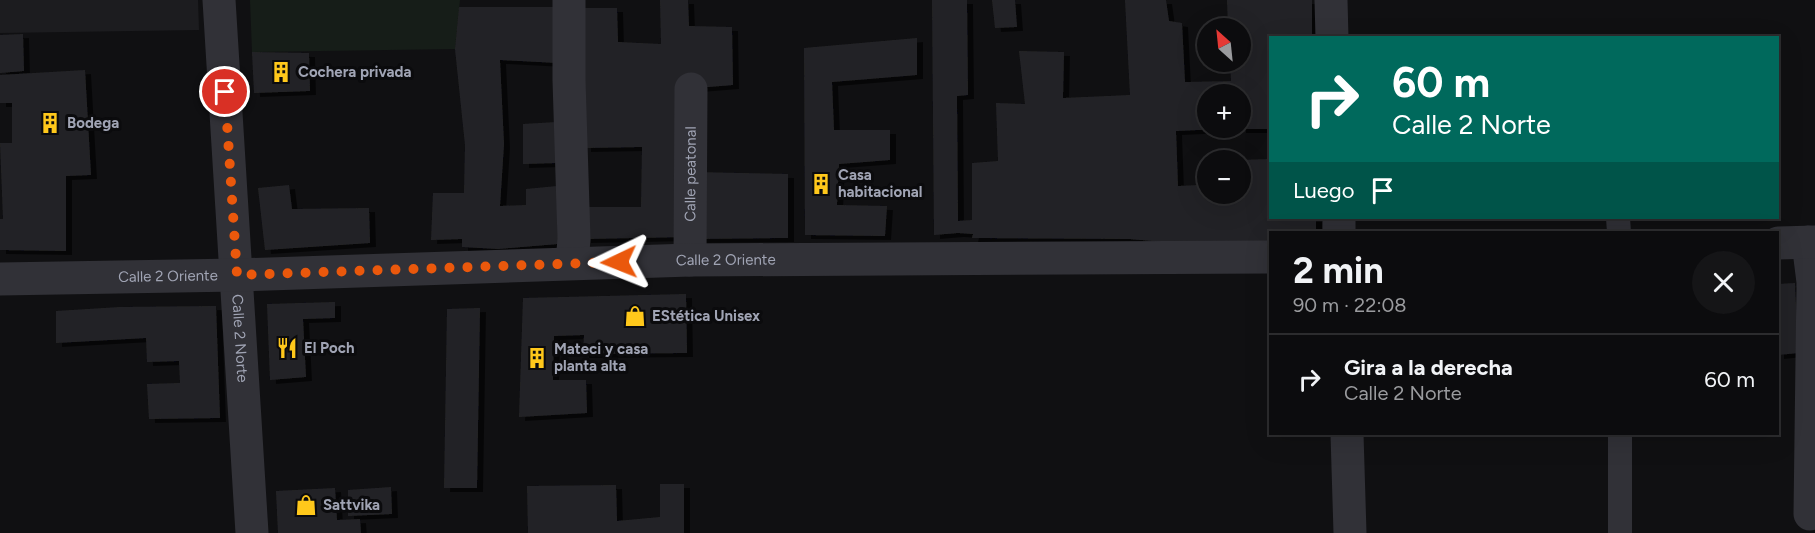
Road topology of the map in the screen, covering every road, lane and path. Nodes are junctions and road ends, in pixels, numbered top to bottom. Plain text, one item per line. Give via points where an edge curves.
1 (219, 0) edge
2 (569, 0) edge
3 (1330, 0) edge
4 (1332, 36) edge
5 (691, 89) dead end
6 (1800, 242) edge
7 (1269, 257) edge
8 (690, 260) junction
9 (572, 263) junction
10 (237, 275) junction
11 (0, 279) edge
12 (1347, 435) edge
13 (1620, 435) edge
14 (1810, 514) dead end
15 (252, 533) edge
16 (1350, 533) edge
17 (1620, 533) edge

1 - 10 street, Calle 2 Norte
2 - 9 street
3 - 4 street
5 - 8 street, Calle peatonal
6 - 14 street via 1813,282
7 - 8 street, Calle 2 Oriente
8 - 9 street, Calle 2 Oriente
9 - 10 street, Calle 2 Oriente
10 - 11 street, Calle 2 Oriente
10 - 15 street, Calle 2 Norte
12 - 16 street
13 - 17 lane

